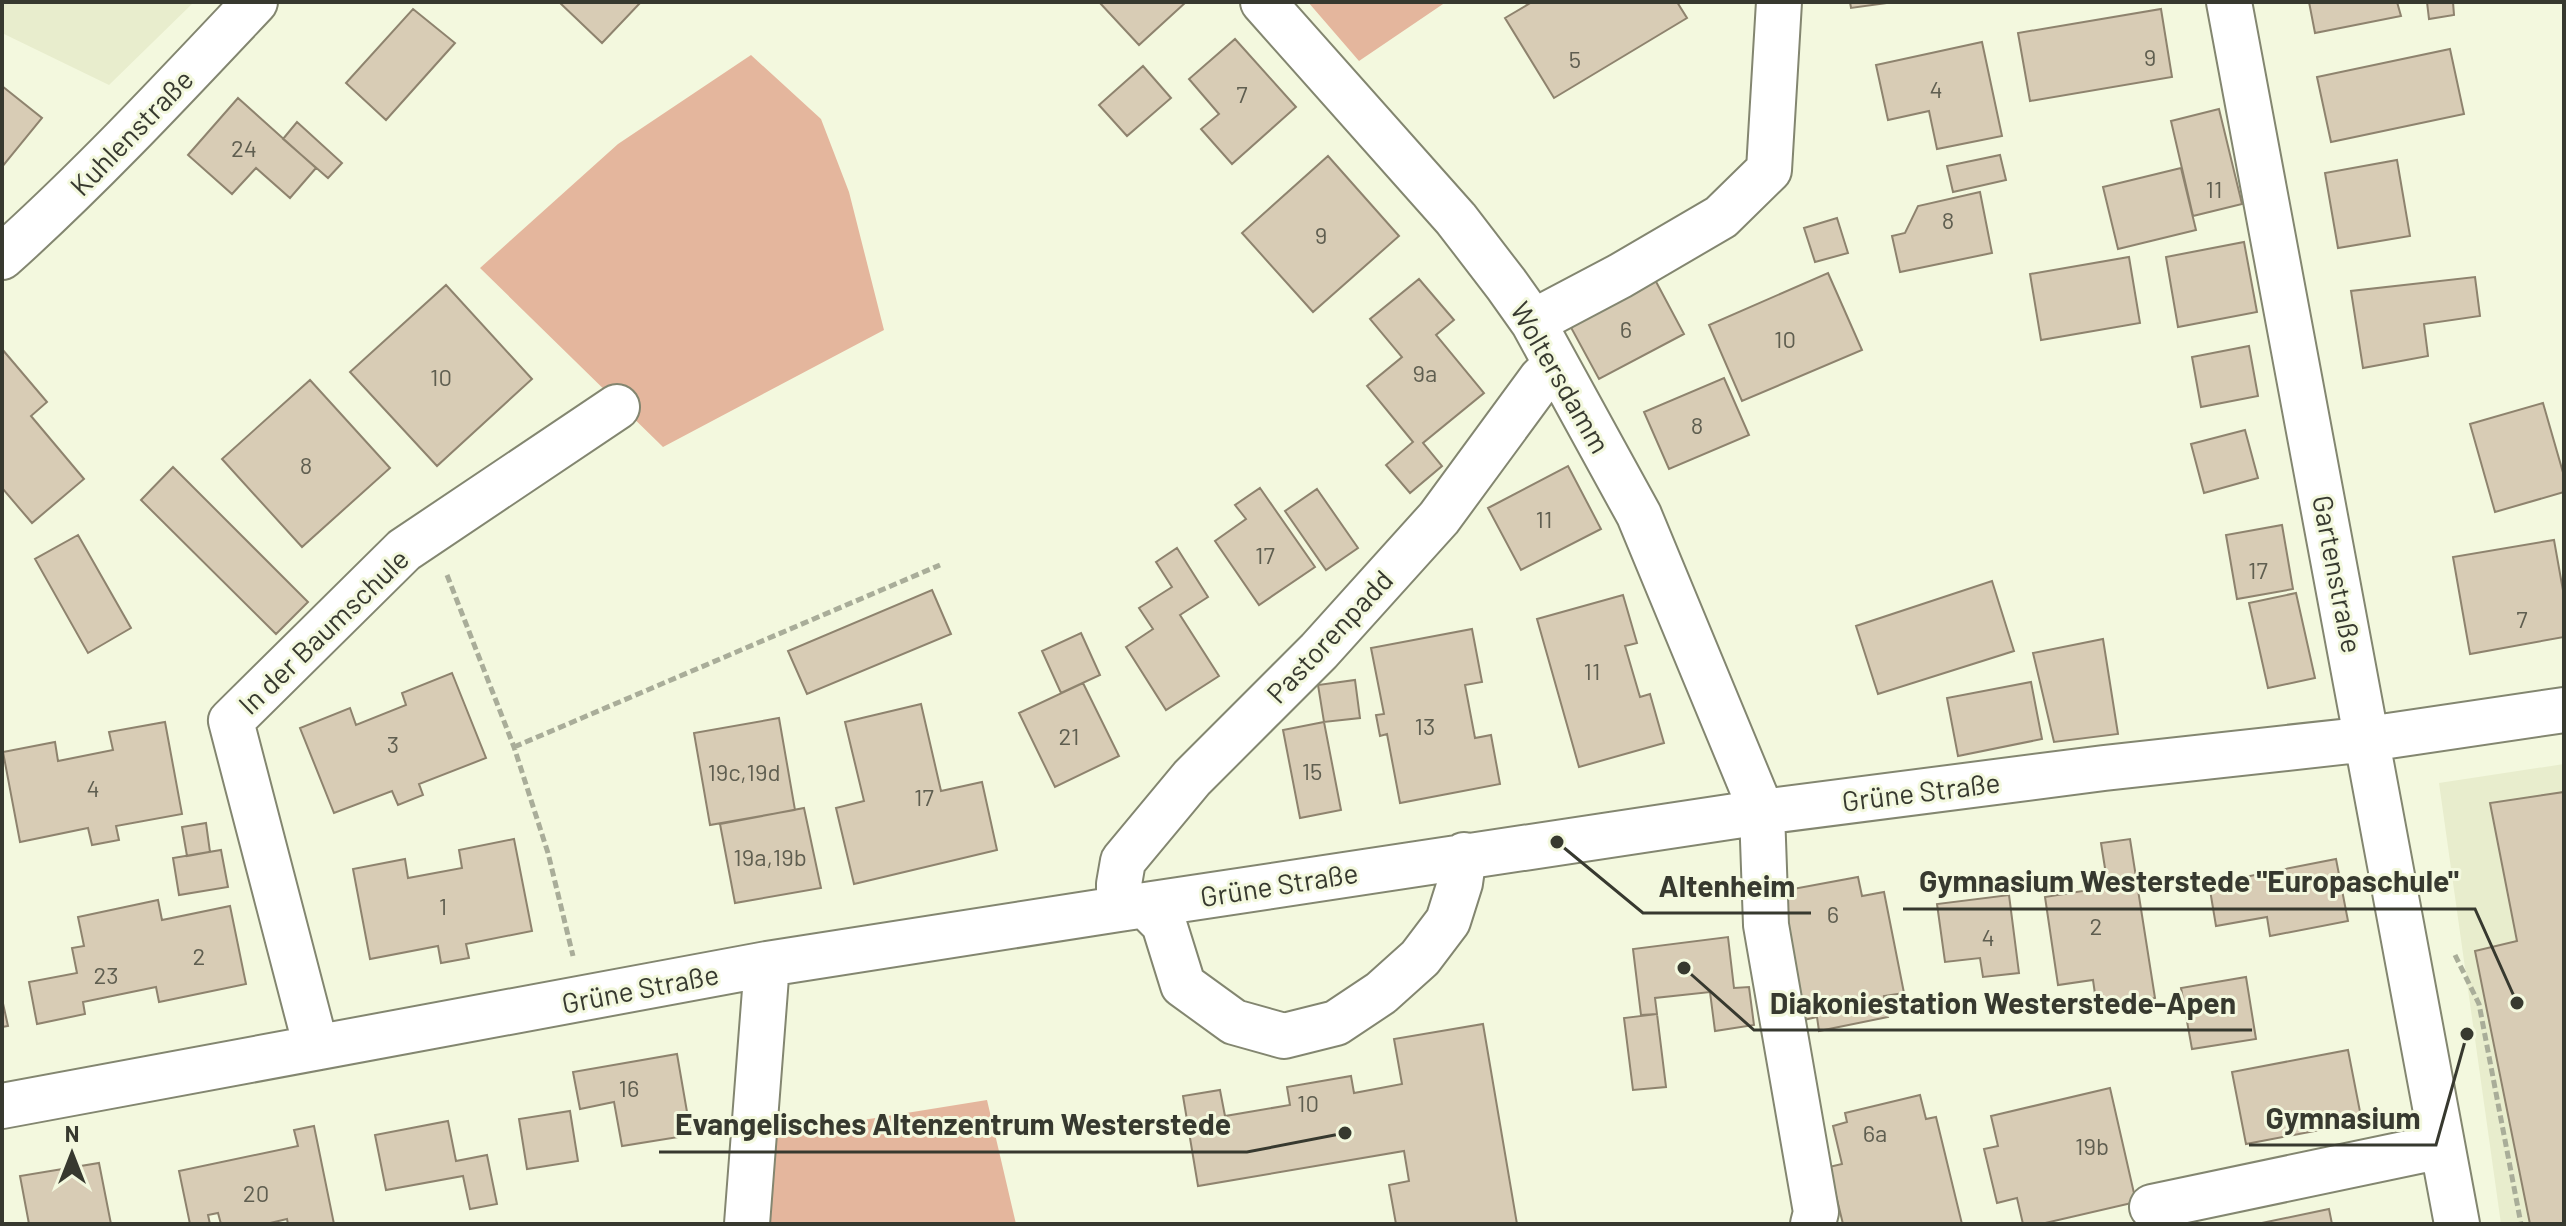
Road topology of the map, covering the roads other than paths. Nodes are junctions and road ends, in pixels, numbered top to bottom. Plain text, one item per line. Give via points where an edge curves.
1 (255, 2) edge
2 (1263, 2) edge
3 (1779, 2) edge
4 (2229, 2) edge
5 (2, 257) edge
6 (1533, 322) junction
7 (1555, 365) junction
8 (617, 407) dead end
9 (2564, 710) edge
10 (2368, 739) junction
11 (1762, 812) junction
12 (1464, 855) junction
13 (1132, 907) junction
14 (767, 964) junction
15 (316, 1047) junction
16 (2, 1106) edge
17 (2442, 1146) junction
18 (2152, 1207) dead end
19 (747, 1224) edge
20 (1813, 1224) edge
21 (2457, 1224) edge

1 - 5 street, Kuhlenstraße via 171,93
2 - 6 street, Woltersdamm via 1456,219
3 - 6 street via 1769,170 1721,217
4 - 10 street, Gartenstraße
6 - 7 street, Woltersdamm
7 - 11 street, Woltersdamm via 1639,515
7 - 13 street, Pastorenpadd via 1439,518 1319,651 1192,778 1123,861 1119,884
8 - 15 street, In der Baumschule via 404,550 231,721
9 - 10 street, Grüne Straße
10 - 11 street, Grüne Straße
10 - 17 street, Gartenstraße
11 - 12 street, Grüne Straße
11 - 20 street via 1766,925 1816,1212
12 - 13 street, Grüne Straße
12 - 13 street via 1448,921 1420,958 1336,1023 1284,1036 1234,1022 1183,985 1164,924
13 - 14 street, Grüne Straße
14 - 15 street, Grüne Straße
14 - 19 street
15 - 16 street, Grüne Straße
17 - 18 street
17 - 21 street, Gartenstraße

